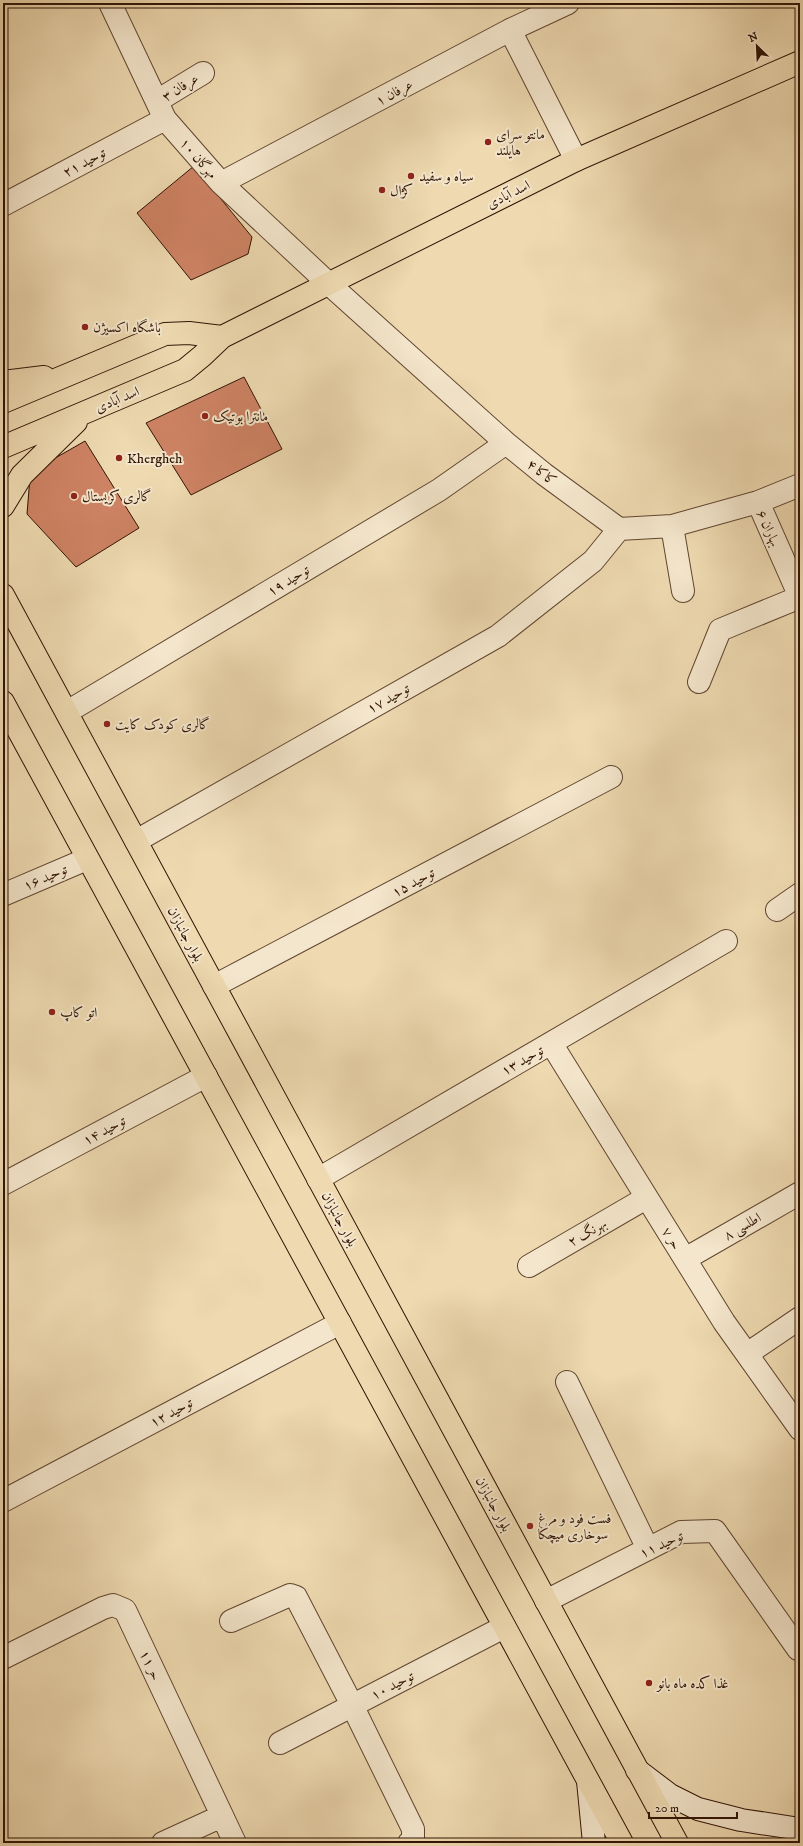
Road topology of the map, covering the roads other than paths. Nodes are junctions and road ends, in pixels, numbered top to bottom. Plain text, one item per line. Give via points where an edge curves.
1 (110, 3) edge
2 (568, 3) edge
3 (510, 30) junction
4 (800, 62) edge
5 (203, 72) dead end
6 (161, 110) junction
7 (576, 160) junction
8 (221, 183) junction
9 (3, 205) edge
10 (329, 284) junction
11 (222, 337) junction
12 (71, 373) junction
13 (3, 382) edge
14 (3, 402) edge
15 (87, 411) junction
16 (506, 443) junction
17 (3, 447) edge
18 (800, 485) edge
19 (758, 502) junction
20 (3, 506) edge
21 (672, 526) junction
22 (619, 529) junction
23 (683, 591) dead end
24 (3, 595) edge
25 (800, 597) edge
26 (699, 682) dead end
27 (3, 703) edge
28 (67, 712) junction
29 (611, 777) dead end
30 (136, 841) junction
31 (87, 859) junction
32 (800, 894) edge
33 (3, 895) edge
34 (777, 910) dead end
35 (726, 941) dead end
36 (214, 986) junction
37 (551, 1043) junction
38 (206, 1076) junction
39 (318, 1178) junction
40 (3, 1184) edge
41 (800, 1193) edge
42 (646, 1198) junction
43 (685, 1259) junction
44 (529, 1266) dead end
45 (800, 1318) edge
46 (340, 1323) junction
47 (746, 1354) junction
48 (567, 1382) dead end
49 (800, 1429) edge
50 (3, 1501) edge
51 (648, 1549) junction
52 (546, 1601) junction
53 (231, 1622) dead end
54 (504, 1627) junction
55 (798, 1649) dead end
56 (3, 1658) edge
57 (352, 1705) junction
58 (280, 1743) dead end
59 (637, 1770) junction
60 (588, 1781) junction
61 (222, 1816) junction
62 (800, 1829) edge
63 (163, 1843) edge
64 (235, 1843) edge
65 (409, 1843) edge
66 (594, 1843) edge
67 (622, 1843) edge
68 (677, 1843) edge

1 - 6 street, مهرگان ۱۰
2 - 3 street, عرفان ۱
3 - 7 street
3 - 8 street, عرفان ۱
4 - 7 main road, اسد آبادی
5 - 6 street, عرفان ۳
6 - 8 street, مهرگان ۱۰
6 - 9 street, توحید ۲۱
7 - 10 main road, اسد آبادی
8 - 10 street, مهرگان ۱۰
10 - 11 main road, اسد آبادی
10 - 16 street, کاکا ۴
11 - 12 main road via 189,333 165,334
11 - 15 main road, اسد آبادی via 185,370
12 - 13 main road
12 - 14 main road
15 - 17 main road, اسد آبادی
15 - 20 main road via 22,475
16 - 22 street, کاکا ۴
16 - 28 street, توحید ۱۹ via 439,490
18 - 19 street
19 - 21 street
19 - 25 street, بهاران ۶
21 - 22 street
21 - 23 street
22 - 30 street, توحید ۱۷ via 593,561 498,636
24 - 28 main road, بلوار جانبازان
25 - 26 street via 720,630
27 - 31 main road
28 - 30 main road, بلوار جانبازان
29 - 36 street, توحید ۱۵
30 - 36 main road, بلوار جانبازان
31 - 33 street, توحید ۱۶
31 - 38 main road
32 - 34 street
35 - 37 street, توحید ۱۳
36 - 39 main road, بلوار جانبازان
37 - 39 street, توحید ۱۳
37 - 42 street, حر ۷
38 - 40 street, توحید ۱۴
38 - 46 main road
39 - 52 main road, بلوار جانبازان
41 - 43 street, اطلسی ۸
42 - 43 street, حر ۷
42 - 44 street, بهرنگ ۲
43 - 47 street, حر ۷
45 - 47 street
46 - 50 street, توحید ۱۲
46 - 54 main road
47 - 49 street, حر ۷
48 - 51 street
51 - 52 street, توحید ۱۱
51 - 55 street, توحید ۱۱ via 681,1532 715,1531
52 - 59 main road, بلوار جانبازان
53 - 57 street via 290,1595 296,1597
54 - 57 street, توحید ۱۰
54 - 60 main road
56 - 61 street, حر ۱۱ via 103,1608 113,1605 125,1610
57 - 58 street, توحید ۱۰
57 - 65 street via 413,1829 414,1841
59 - 62 street via 670,1795 698,1809 741,1820
59 - 68 main road, بلوار جانبازان
60 - 66 street
60 - 67 main road
61 - 63 street
61 - 64 street, حر ۱۱

